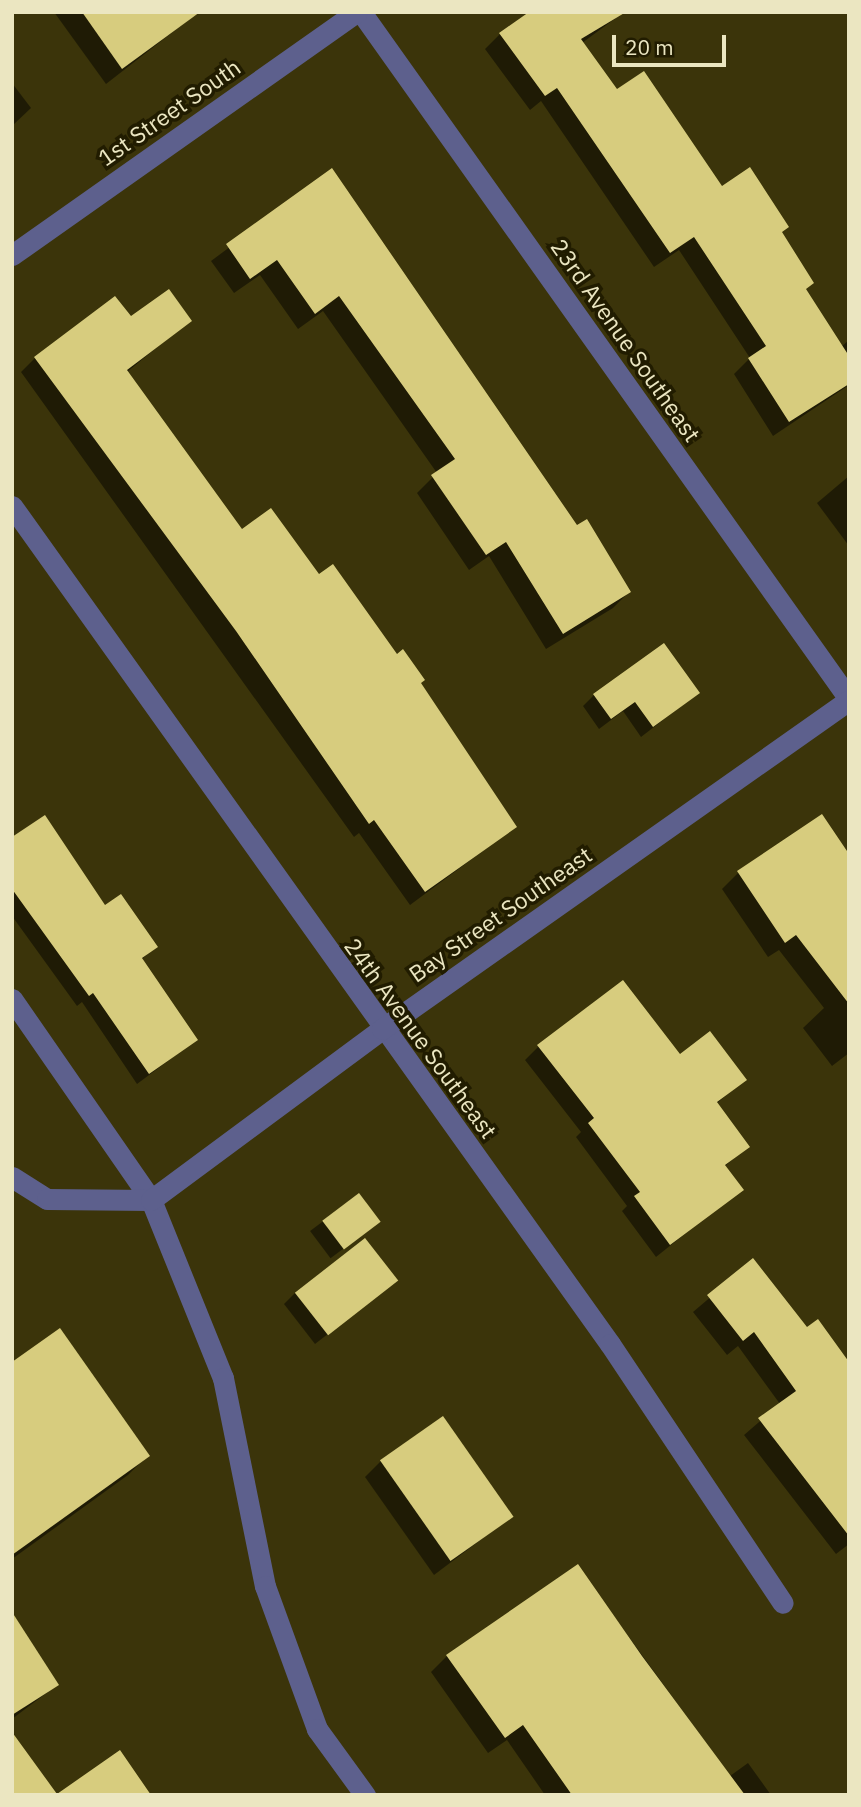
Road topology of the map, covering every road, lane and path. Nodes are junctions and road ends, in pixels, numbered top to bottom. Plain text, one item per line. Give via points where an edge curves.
1 (359, 12) edge
2 (12, 255) edge
3 (12, 506) edge
4 (849, 700) edge
5 (12, 999) edge
6 (382, 1029) junction
7 (12, 1177) edge
8 (151, 1200) junction
9 (783, 1603) dead end
10 (365, 1795) edge

1 - 2 street, 1st Street South
1 - 4 street, 23rd Avenue Southeast
3 - 6 street, 24th Avenue Southeast
4 - 6 street, Bay Street Southeast
5 - 8 street
6 - 8 street, Bay Street Southeast
6 - 9 street, 24th Avenue Southeast via 610,1343
7 - 8 street via 47,1199
8 - 10 street via 223,1378 265,1586 317,1729

